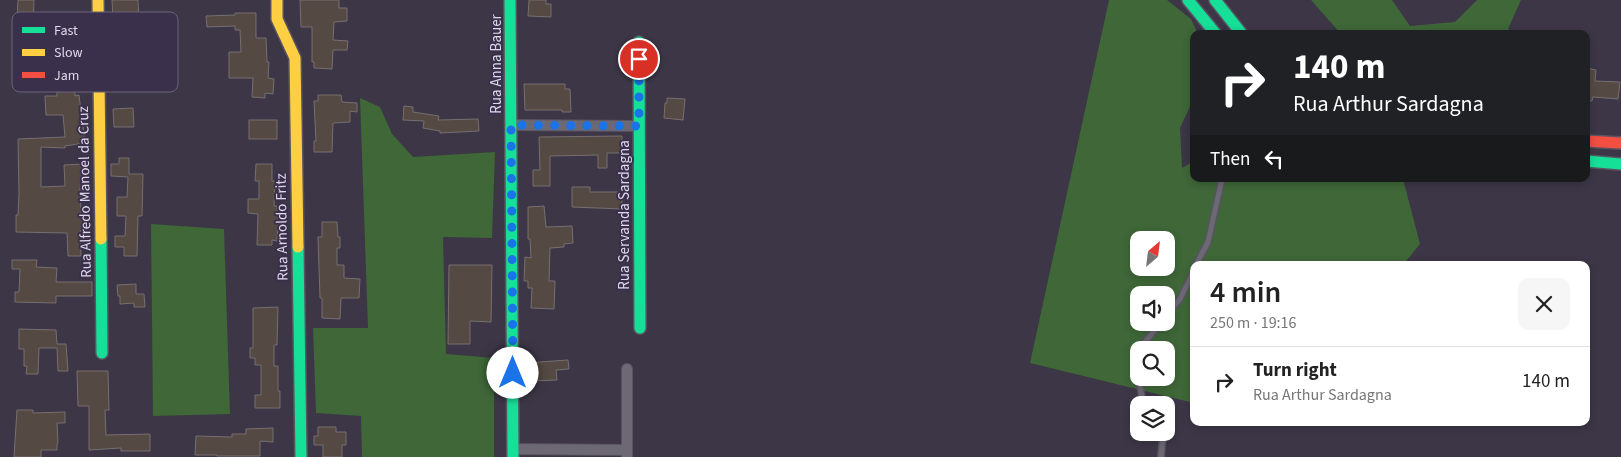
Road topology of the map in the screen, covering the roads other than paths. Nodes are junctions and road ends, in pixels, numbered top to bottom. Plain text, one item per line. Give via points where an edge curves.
1 (277, 0) edge
2 (510, 0) edge
3 (1188, 0) edge
4 (1215, 0) edge
5 (1213, 30) edge
6 (1239, 30) edge
7 (639, 42) dead end
8 (99, 92) edge
9 (511, 125) junction
10 (639, 126) junction
11 (1590, 141) edge
12 (1621, 143) edge
13 (1590, 161) edge
14 (1621, 164) edge
15 (1221, 182) edge
16 (1198, 261) edge
17 (1190, 278) edge
18 (1175, 305) edge
19 (640, 328) dead end
20 (1154, 331) edge
21 (1146, 341) edge
22 (102, 353) dead end
23 (627, 369) dead end
24 (1162, 441) edge
25 (513, 453) edge
26 (627, 454) edge
27 (300, 457) edge
28 (1161, 457) edge

1 - 27 street, Rua Arnoldo Fritz via 277,19 295,58
2 - 9 street, Rua Anna Bauer
3 - 5 street
4 - 6 street
7 - 10 street, Rua Servanda Sardagna
8 - 22 street, Rua Alfredo Manoel da Cruz
9 - 10 street
9 - 25 street, Rua Anna Bauer
10 - 19 street, Rua Servanda Sardagna
11 - 12 street
13 - 14 street
15 - 16 lane via 1208,242
17 - 18 lane
20 - 21 lane
23 - 26 street
24 - 28 lane
25 - 26 street

